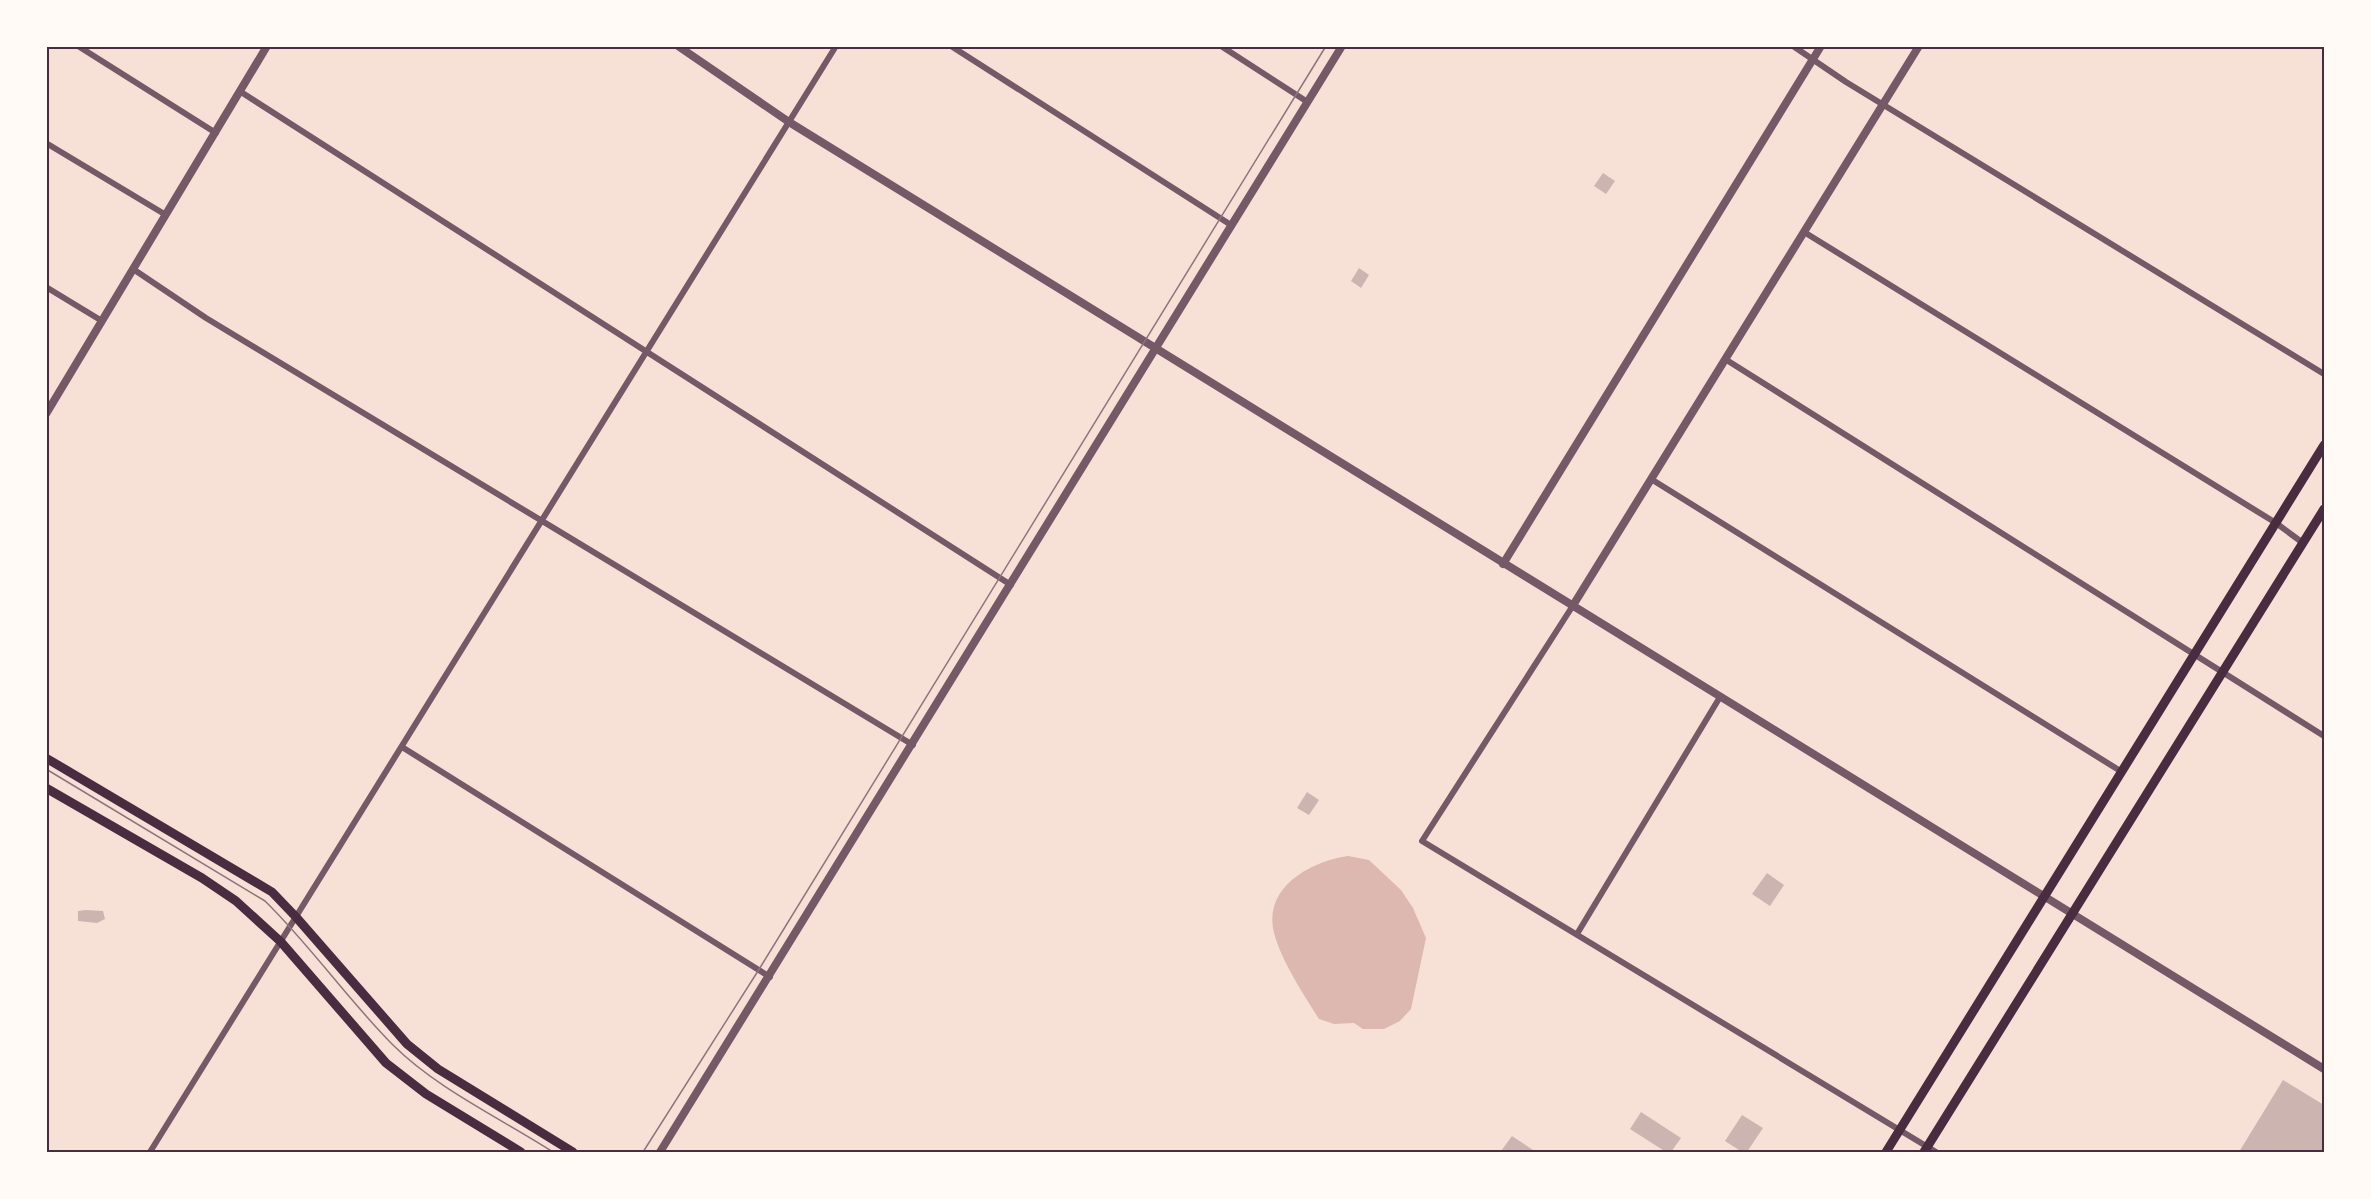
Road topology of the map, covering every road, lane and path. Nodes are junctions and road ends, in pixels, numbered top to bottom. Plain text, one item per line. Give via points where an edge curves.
1 (78, 46) edge
2 (267, 46) edge
3 (678, 46) edge
4 (836, 46) edge
5 (951, 46) edge
6 (1221, 46) edge
7 (1342, 46) edge
8 (1793, 46) edge
9 (1821, 46) edge
10 (1919, 46) edge
11 (1814, 59) junction
12 (241, 92) junction
13 (1306, 101) junction
14 (1883, 105) junction
15 (789, 122) junction
16 (216, 133) junction
17 (46, 143) edge
18 (166, 215) junction
19 (1231, 225) junction
20 (1804, 231) junction
21 (133, 269) junction
22 (46, 287) edge
23 (102, 321) junction
24 (1156, 350) junction
25 (647, 351) junction
26 (1725, 359) junction
27 (2325, 374) edge
28 (46, 414) edge
29 (2325, 445) edge
30 (1651, 479) junction
31 (2325, 509) edge
32 (543, 519) junction
33 (2276, 523) junction
34 (2303, 543) junction
35 (1503, 564) junction
36 (1011, 585) junction
37 (1572, 607) junction
38 (2195, 654) junction
39 (2222, 673) junction
40 (1720, 697) junction
41 (2325, 736) edge
42 (913, 745) junction
43 (402, 747) junction
44 (46, 758) edge
45 (2122, 772) junction
46 (46, 788) edge
47 (2045, 896) junction
48 (2073, 913) junction
49 (297, 917) junction
50 (1577, 934) junction
51 (280, 942) junction
52 (770, 977) junction
53 (2325, 1069) edge
54 (1900, 1130) junction
55 (1929, 1151) edge
56 (150, 1152) edge
57 (521, 1152) edge
58 (573, 1152) edge
59 (660, 1152) edge
60 (1886, 1152) edge

1 - 16 street
2 - 12 street
3 - 15 street
4 - 15 street
5 - 19 street
6 - 13 street
7 - 13 street
8 - 11 street
9 - 11 street
10 - 14 street
11 - 14 street
11 - 35 street
12 - 16 street
12 - 25 street
13 - 19 street
14 - 20 street
14 - 27 street
15 - 24 street
15 - 25 street
16 - 18 street
17 - 18 street
18 - 21 street
19 - 24 street
20 - 26 street
20 - 33 street
21 - 23 street
21 - 32 street via 206,318
22 - 23 street
23 - 28 street
24 - 35 street
24 - 36 street
25 - 32 street
25 - 36 street
26 - 30 street
26 - 38 street
29 - 33 main road
30 - 37 street
30 - 45 street
31 - 34 main road
32 - 42 street
32 - 43 street
33 - 34 street
33 - 38 main road
34 - 39 main road
35 - 37 street
36 - 42 street
37 - 40 street
37 - 50 street via 1422,841
38 - 39 street
38 - 45 main road
39 - 41 street
39 - 48 main road
40 - 47 street
40 - 50 street
42 - 52 street
43 - 49 street
43 - 52 street
44 - 49 main road via 272,892
45 - 47 main road
46 - 51 main road via 213,885
47 - 48 street
47 - 54 main road
48 - 53 street
48 - 55 main road
49 - 51 street
49 - 58 main road via 407,1044 438,1069
50 - 54 street
51 - 56 street
51 - 57 main road via 386,1063 426,1094
52 - 59 street
54 - 55 street
54 - 60 main road

